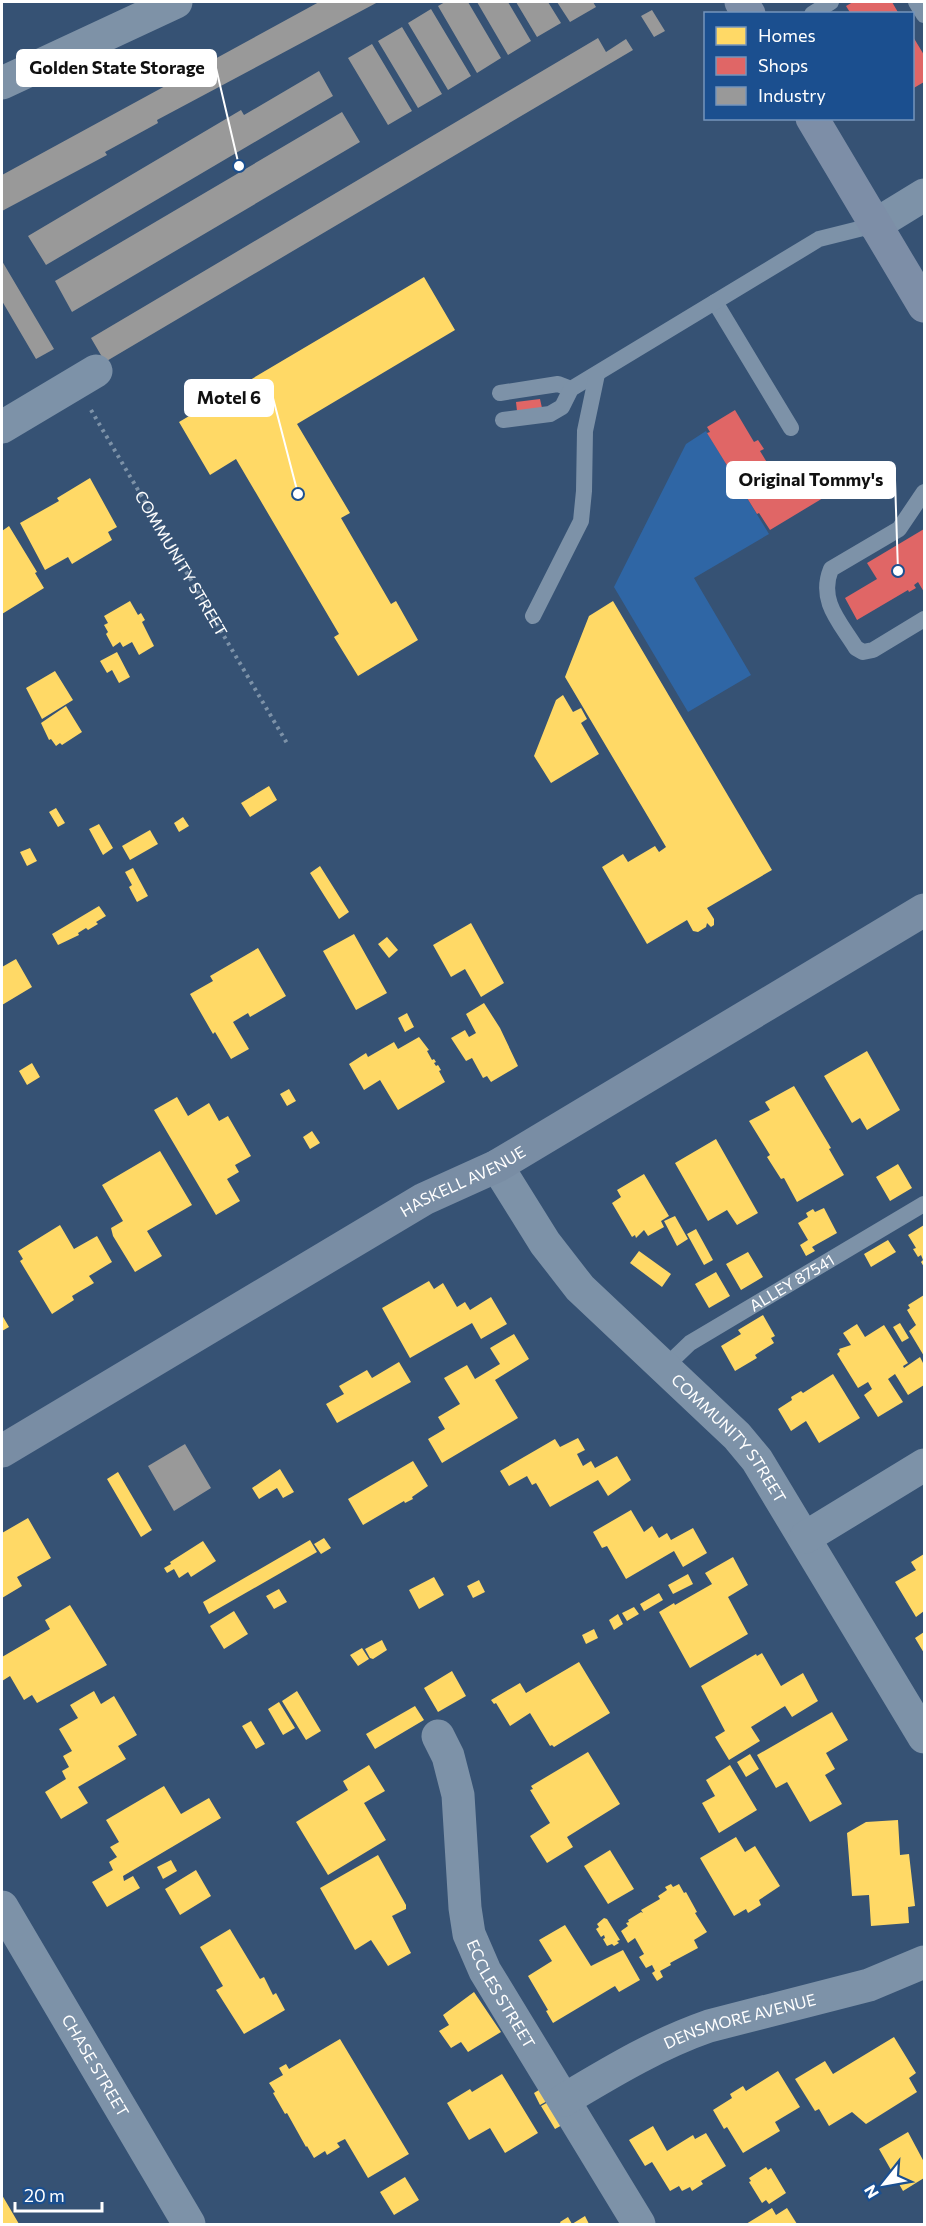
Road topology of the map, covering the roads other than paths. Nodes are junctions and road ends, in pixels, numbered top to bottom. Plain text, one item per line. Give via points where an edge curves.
1 (176, 2) edge
2 (831, 2) edge
3 (916, 2) edge
4 (815, 12) edge
5 (924, 15) edge
6 (2, 83) edge
7 (813, 120) edge
8 (924, 195) edge
9 (875, 225) junction
10 (715, 302) junction
11 (924, 306) edge
12 (597, 374) junction
13 (85, 377) road end
14 (572, 389) junction
15 (500, 393) dead end
16 (503, 420) dead end
17 (2, 427) edge
18 (790, 428) dead end
19 (924, 492) edge
20 (533, 616) dead end
21 (924, 620) edge
22 (924, 910) edge
23 (497, 1166) junction
24 (924, 1204) edge
25 (664, 1367) junction
26 (2, 1451) edge
27 (924, 1465) edge
28 (806, 1538) junction
29 (438, 1736) dead end
30 (924, 1737) edge
31 (2, 1907) edge
32 (924, 1962) edge
33 (564, 2100) junction
34 (189, 2224) edge
35 (639, 2224) edge

1 - 6 highway
2 - 4 lane
3 - 5 lane
7 - 9 main road
8 - 9 street
9 - 10 lane via 819,239
9 - 11 main road
10 - 12 lane
10 - 18 lane
12 - 14 lane
12 - 20 lane via 585,431 581,521
13 - 17 street
14 - 15 lane via 558,384
14 - 16 lane via 562,407 550,414
19 - 21 lane via 899,529 831,569 826,591 828,602 856,648 863,652
22 - 23 main road, HASKELL AVENUE
23 - 25 street, COMMUNITY STREET via 545,1244 580,1288
23 - 26 main road, HASKELL AVENUE via 424,1200
24 - 25 lane, ALLEY 87541 via 690,1342
25 - 28 street, COMMUNITY STREET via 758,1460
27 - 28 street
28 - 30 street, COMMUNITY STREET
29 - 33 street, ECCLES STREET via 448,1756 458,1795 469,1934 486,1971
31 - 34 street, CHASE STREET
32 - 33 street, DENSMORE AVENUE via 869,1985 684,2034
33 - 35 street, ECCLES STREET

